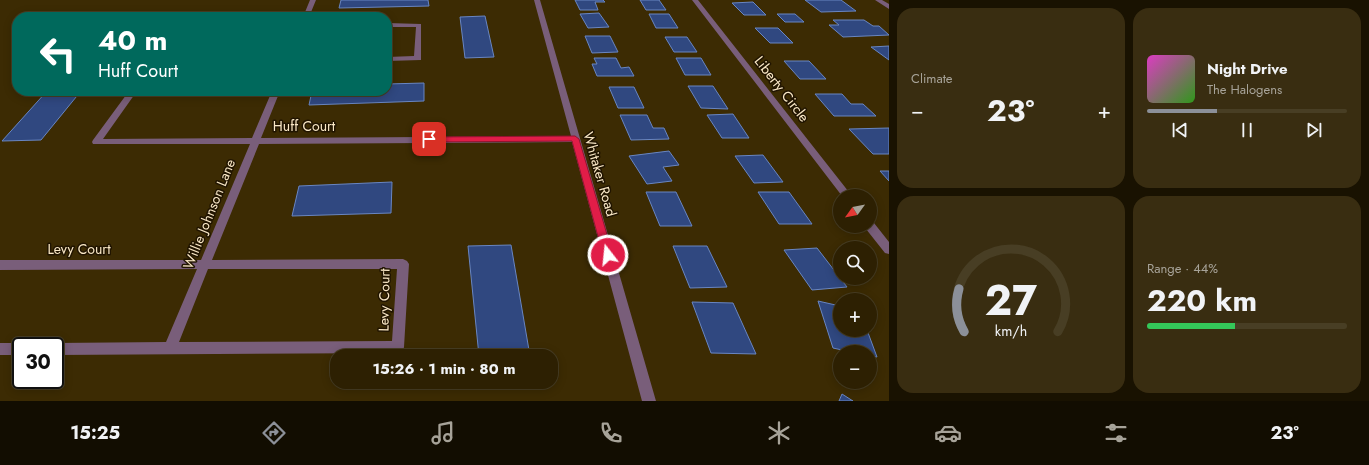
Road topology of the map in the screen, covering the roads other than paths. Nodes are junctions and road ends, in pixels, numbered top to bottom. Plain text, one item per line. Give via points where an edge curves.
1 (313, 0) edge
2 (537, 0) edge
3 (695, 0) edge
4 (878, 0) edge
5 (889, 8) edge
6 (308, 12) edge
7 (392, 25) edge
8 (392, 59) edge
9 (129, 96) edge
10 (274, 96) edge
11 (575, 139) junction
12 (256, 140) junction
13 (842, 189) edge
14 (876, 233) edge
15 (889, 250) edge
16 (205, 264) junction
17 (0, 265) edge
18 (170, 348) junction
19 (0, 349) edge
20 (12, 349) edge
21 (64, 349) edge
22 (649, 401) edge

1 - 6 street
2 - 11 street, Whitaker Road
3 - 13 street, Liberty Circle
4 - 5 street
7 - 8 street via 419,25 418,58
9 - 12 street, Huff Court via 96,142
10 - 12 street, Willie Johnson Lane
11 - 12 street, Huff Court
11 - 22 street, Whitaker Road
12 - 16 street, Willie Johnson Lane
14 - 15 street
16 - 17 street, Levy Court
16 - 18 street, Willie Johnson Lane
16 - 18 street, Levy Court via 403,264 398,347
18 - 21 street, Levy Court
19 - 20 street

